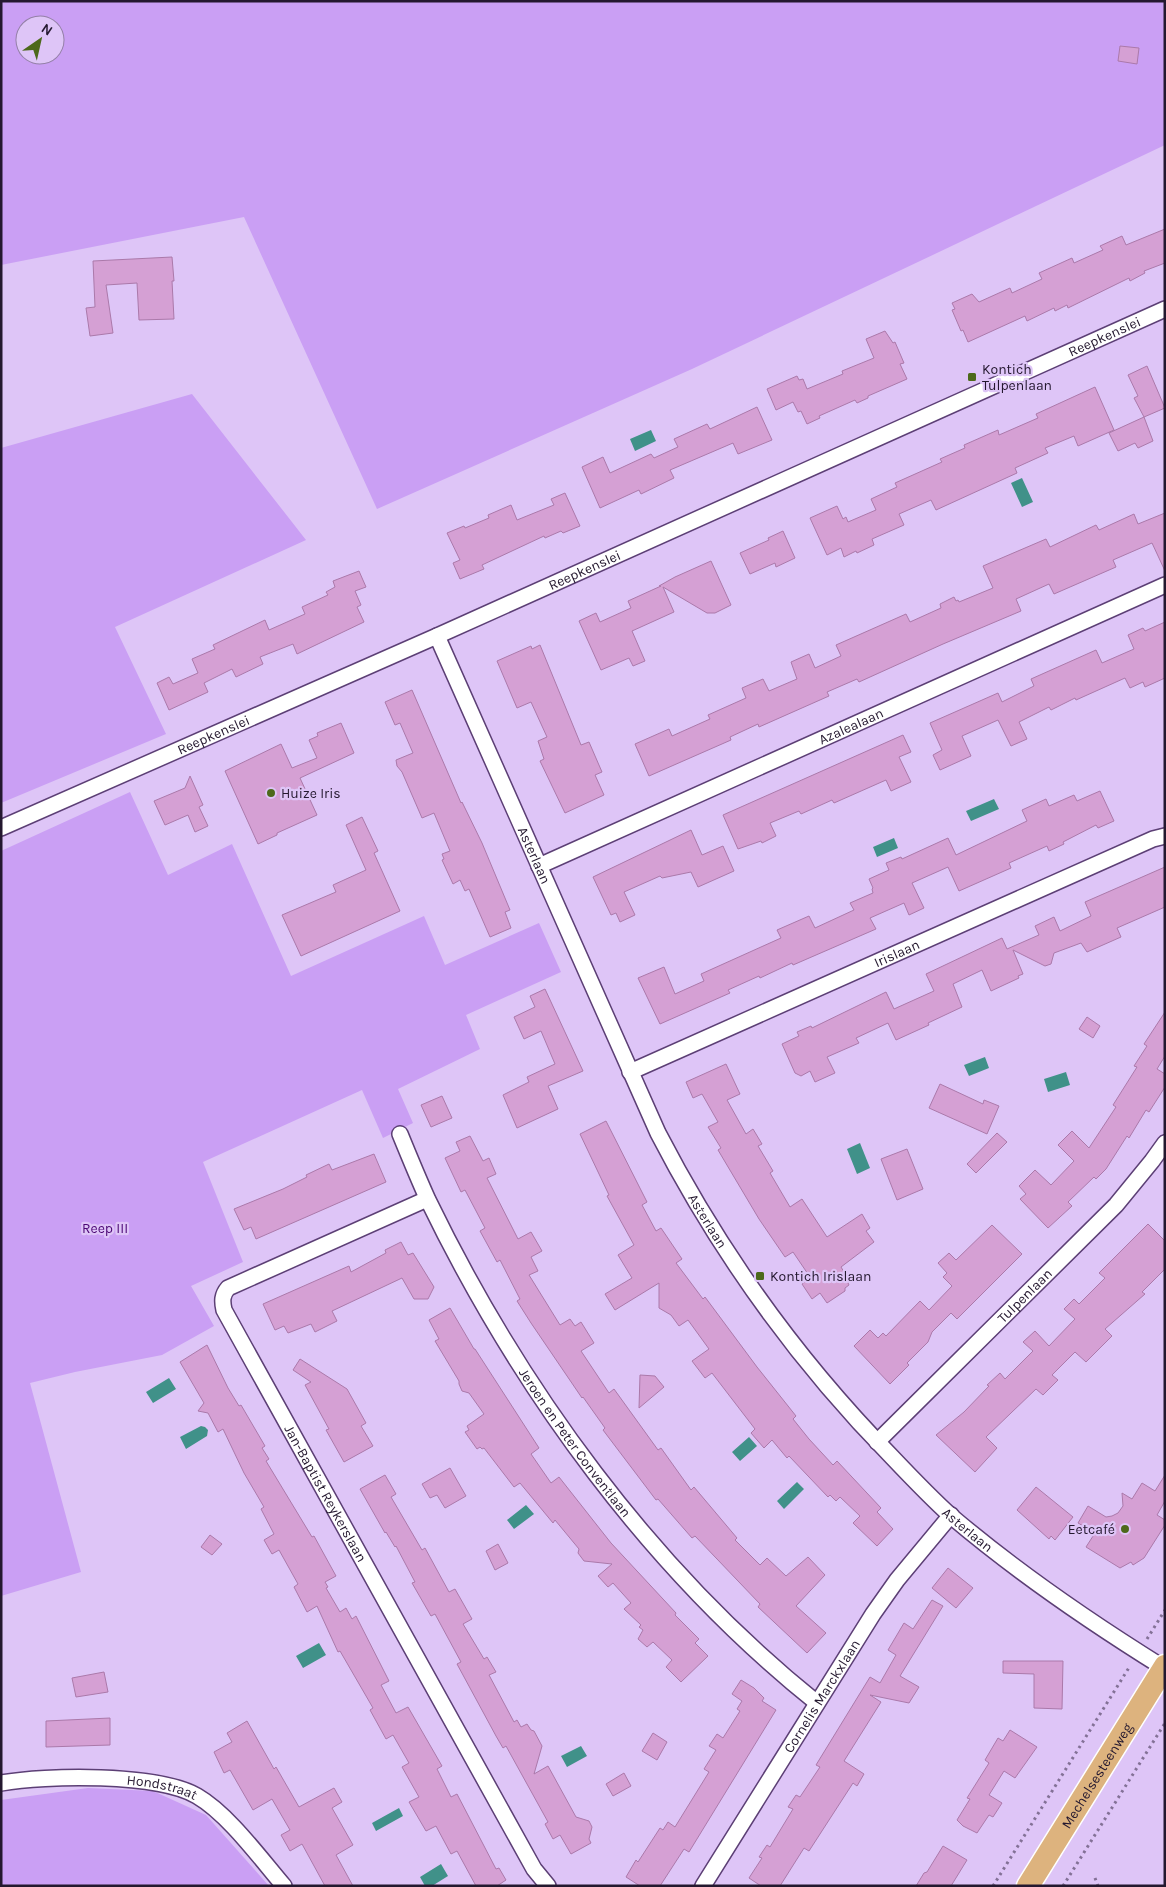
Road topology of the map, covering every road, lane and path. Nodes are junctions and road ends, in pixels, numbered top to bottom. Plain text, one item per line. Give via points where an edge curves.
1 (1165, 309) edge
2 (1165, 586) edge
3 (436, 636) junction
4 (1, 828) edge
5 (1165, 836) edge
6 (538, 866) junction
7 (630, 1072) junction
8 (400, 1134) dead end
9 (1165, 1143) edge
10 (427, 1199) junction
11 (877, 1442) junction
12 (951, 1515) junction
13 (1164, 1612) edge
14 (1139, 1652) junction
15 (1164, 1667) edge
16 (817, 1704) junction
17 (1165, 1723) edge
18 (1, 1783) edge
19 (1094, 1878) dead end
20 (284, 1886) edge
21 (548, 1886) edge
22 (703, 1886) edge
23 (993, 1886) edge
24 (1028, 1886) edge
25 (1063, 1886) edge
26 (1098, 1886) edge

1 - 3 street, Reepkenslei
2 - 6 street, Azalealaan
3 - 4 street, Reepkenslei
3 - 6 street, Asterlaan
5 - 7 street, Irislaan
6 - 7 street, Asterlaan
7 - 11 street, Asterlaan via 679,1173 744,1279 817,1376
8 - 10 street, Jeroen en Peter Conventlaan
9 - 11 street, Tulpenlaan via 1116,1205
10 - 16 street, Jeroen en Peter Conventlaan via 470,1282 517,1361 596,1474 693,1588 743,1639
10 - 21 street, Jan-Baptist Reykerslaan via 228,1288 222,1302 534,1870
11 - 12 street, Asterlaan
12 - 14 street, Asterlaan via 1046,1589
12 - 16 street, Cornelis Marckxlaan via 884,1597
13 - 14 path
14 - 15 street, Asterlaan
14 - 23 path
15 - 24 main road, Mechelsesteenweg
16 - 22 street, Cornelis Marckxlaan
17 - 25 path
18 - 20 street, Hondstraat via 103,1778 150,1782 188,1792 223,1818
19 - 26 path

